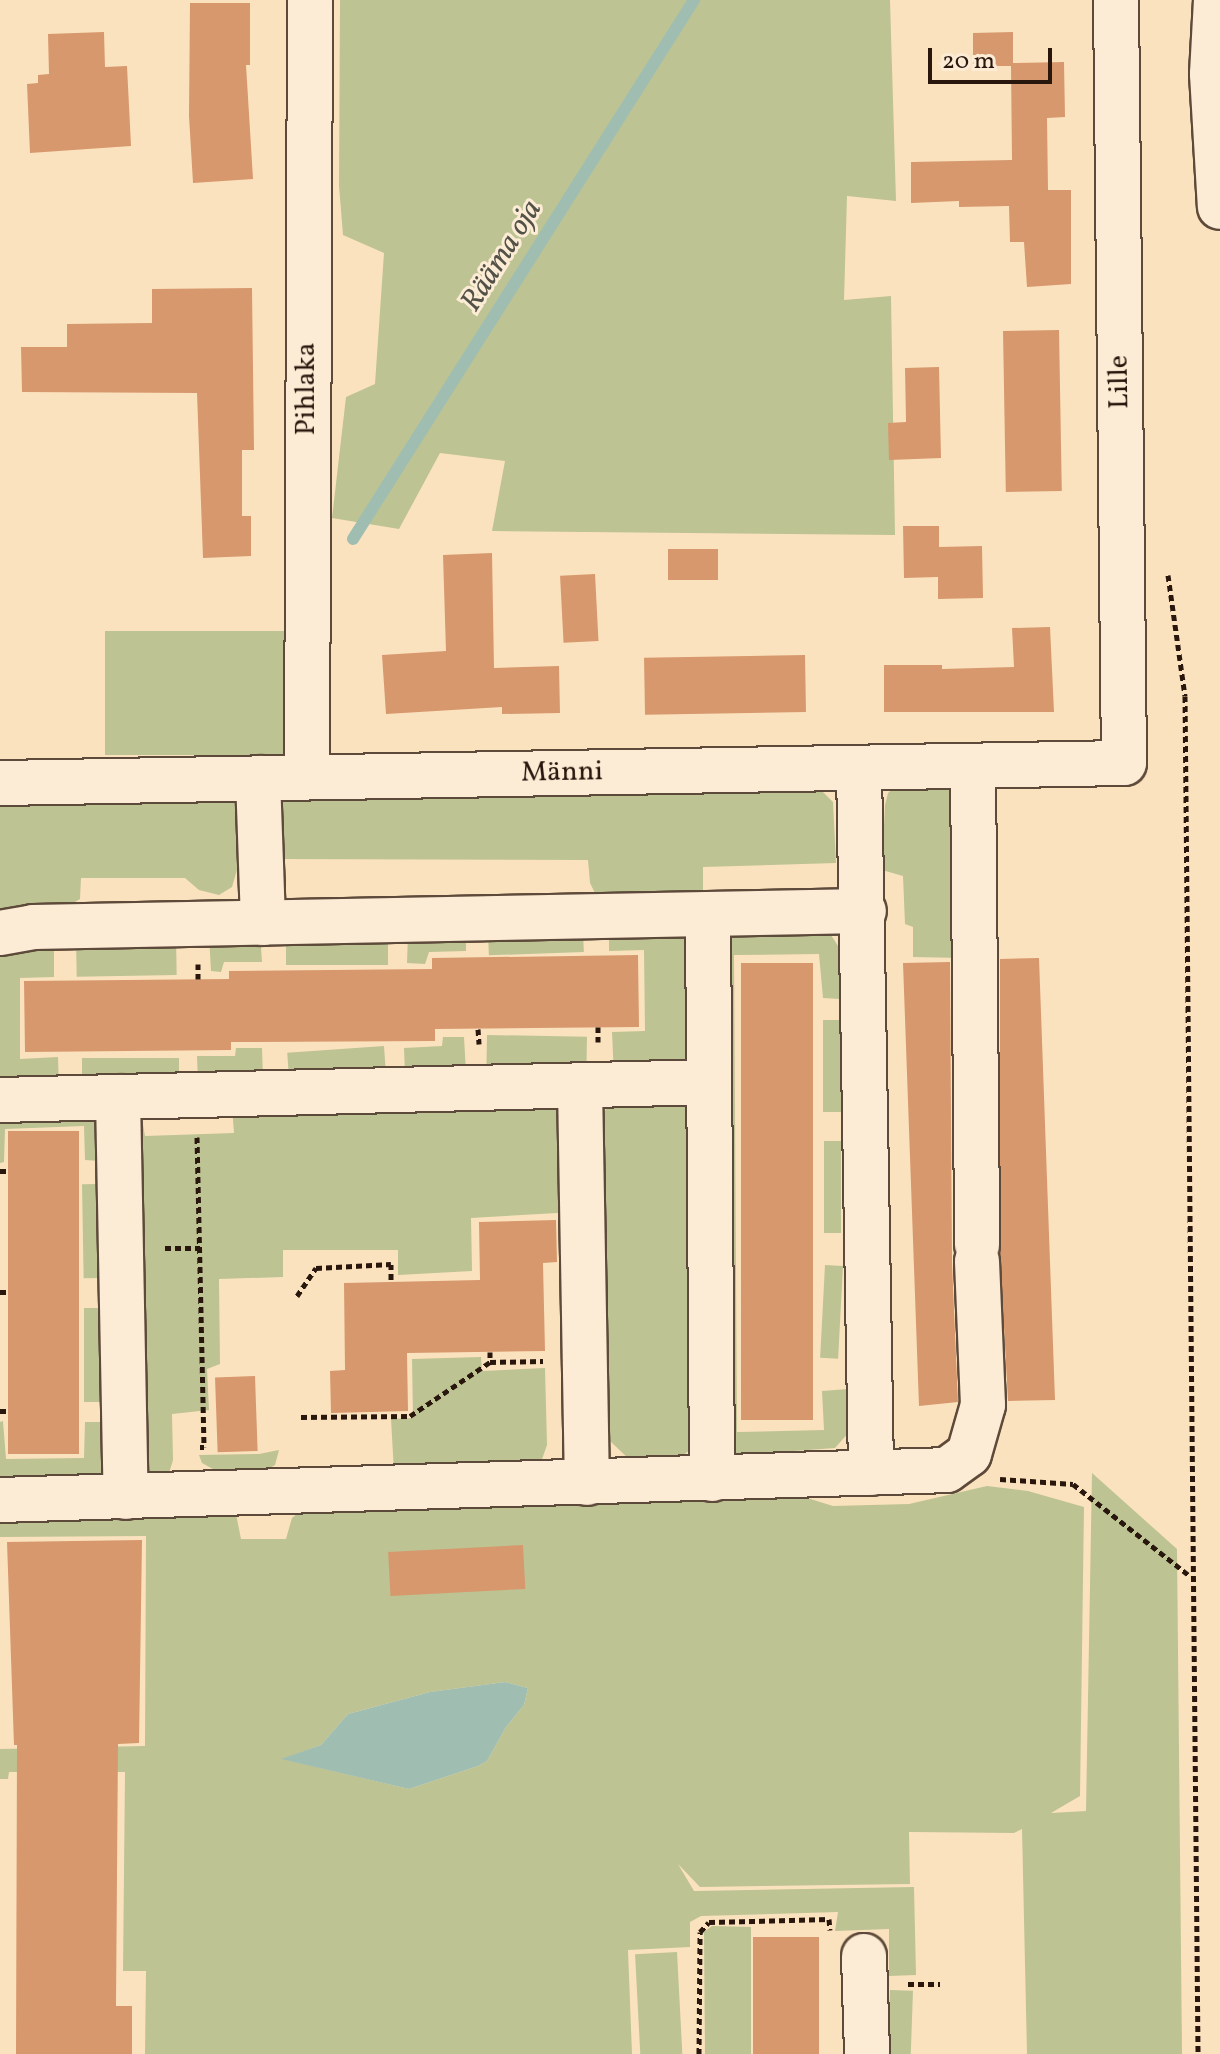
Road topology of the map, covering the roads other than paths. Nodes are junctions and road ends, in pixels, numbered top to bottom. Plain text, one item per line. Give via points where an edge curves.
1 (310, 0) edge
2 (1116, 0) edge
3 (1216, 0) edge
4 (1220, 207) edge
5 (1124, 763) joint
6 (973, 766) junction
7 (859, 768) junction
8 (307, 777) junction
9 (258, 778) junction
10 (0, 783) edge
11 (864, 911) junction
12 (708, 914) junction
13 (263, 923) junction
14 (0, 933) edge
15 (709, 1082) junction
16 (580, 1086) junction
17 (118, 1097) junction
18 (0, 1100) edge
19 (871, 1473) junction
20 (712, 1479) junction
21 (587, 1483) junction
22 (126, 1497) junction
23 (0, 1500) edge
24 (847, 1946) road end
25 (867, 2054) edge

1 - 8 street, Pihlaka
2 - 5 street, Lille
3 - 4 street via 1212,74
5 - 6 street, Männi
6 - 7 street, Männi
6 - 19 street via 983,1405 969,1454 947,1470
7 - 8 street, Männi
7 - 11 street
8 - 9 street, Männi
9 - 10 street, Männi
9 - 13 street
11 - 12 street
11 - 19 street
12 - 13 street
12 - 15 street
13 - 14 street via 33,927
15 - 16 street
15 - 20 street
16 - 17 street
16 - 21 street
17 - 18 street
17 - 22 street
19 - 20 street
20 - 21 street
21 - 22 street
22 - 23 street
24 - 25 street

